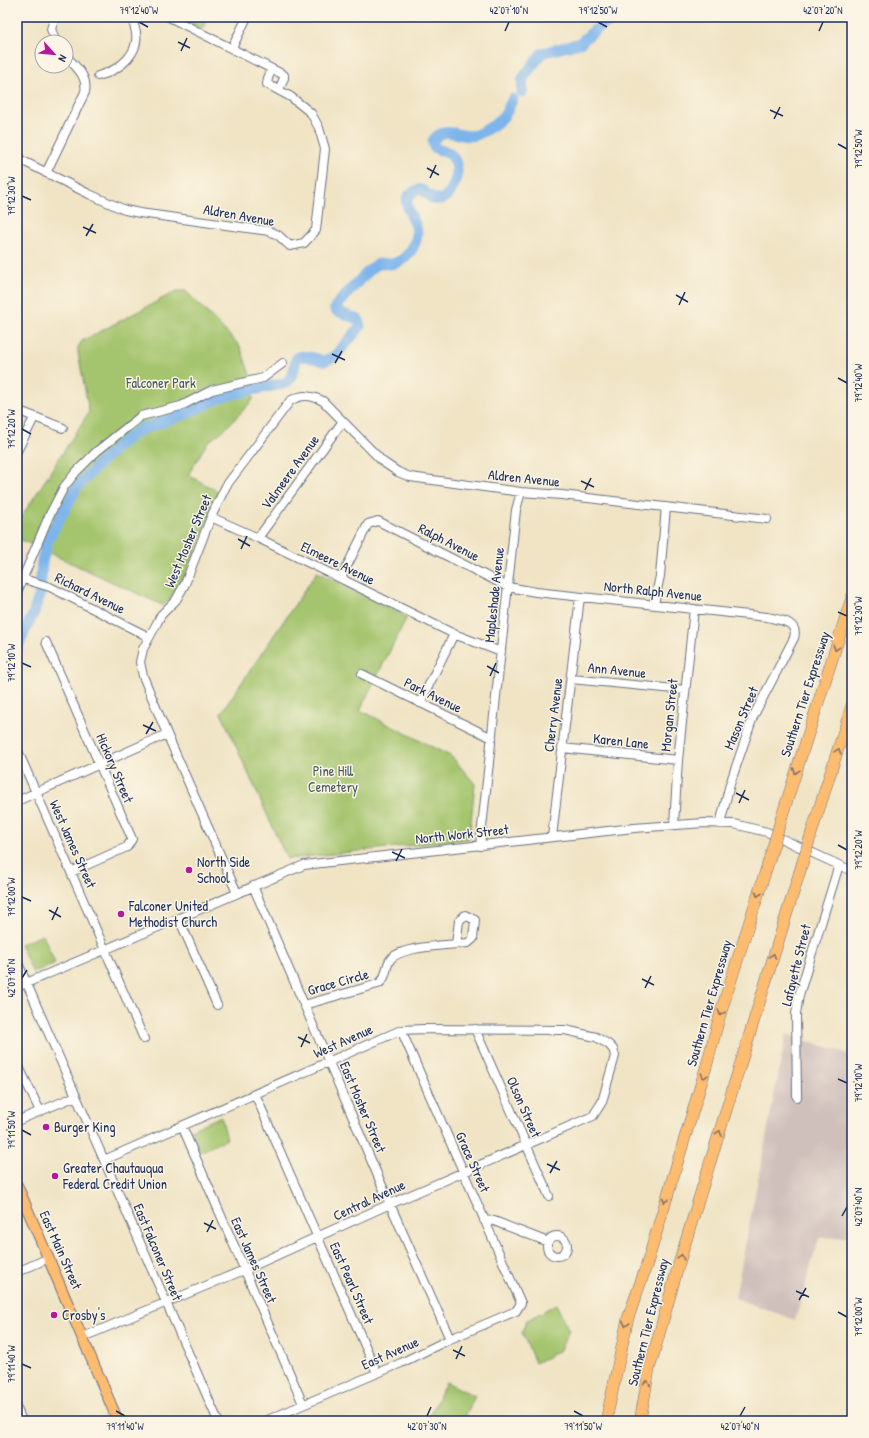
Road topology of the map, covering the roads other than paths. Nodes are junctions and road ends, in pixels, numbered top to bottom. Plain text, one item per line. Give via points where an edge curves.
1 (55, 17) edge
2 (128, 17) edge
3 (170, 17) edge
4 (247, 17) edge
5 (53, 34) edge
6 (232, 48) junction
7 (74, 64) edge
8 (272, 69) junction
9 (98, 76) dead end
10 (278, 90) junction
11 (17, 158) edge
12 (46, 173) junction
13 (283, 363) dead end
14 (308, 396) joint
15 (17, 410) edge
16 (34, 418) junction
17 (343, 421) junction
18 (63, 428) dead end
19 (17, 451) edge
20 (520, 492) junction
21 (666, 507) junction
22 (211, 516) junction
23 (767, 519) dead end
24 (258, 538) junction
25 (20, 578) edge
26 (341, 578) junction
27 (508, 587) junction
28 (17, 592) edge
29 (580, 597) junction
30 (852, 597) edge
31 (654, 604) junction
32 (694, 609) junction
33 (793, 627) joint
34 (454, 634) junction
35 (149, 637) junction
36 (46, 642) dead end
37 (501, 652) junction
38 (362, 674) dead end
39 (571, 679) junction
40 (685, 690) junction
41 (420, 702) junction
42 (852, 705) edge
43 (167, 734) junction
44 (492, 738) junction
45 (562, 748) junction
46 (17, 749) edge
47 (678, 760) junction
48 (100, 764) junction
49 (36, 792) junction
50 (17, 801) edge
51 (720, 824) junction
52 (674, 825) junction
53 (552, 837) junction
54 (480, 846) junction
55 (839, 865) junction
56 (852, 871) edge
57 (71, 872) junction
58 (252, 886) junction
59 (237, 893) junction
60 (179, 919) junction
61 (456, 944) dead end
62 (105, 950) junction
63 (17, 961) edge
64 (26, 982) junction
65 (17, 987) edge
66 (217, 1004) dead end
67 (304, 1005) junction
68 (475, 1029) junction
69 (401, 1030) junction
70 (144, 1039) dead end
71 (608, 1044) joint
72 (329, 1061) junction
73 (17, 1063) edge
74 (255, 1094) junction
75 (76, 1096) junction
76 (798, 1097) dead end
77 (40, 1111) junction
78 (17, 1121) edge
79 (182, 1126) junction
80 (527, 1145) junction
81 (104, 1160) junction
82 (463, 1172) junction
83 (17, 1185) edge
84 (549, 1196) dead end
85 (390, 1204) junction
86 (484, 1220) junction
87 (318, 1238) junction
88 (548, 1242) dead end
89 (49, 1258) junction
90 (244, 1270) junction
91 (17, 1272) edge
92 (166, 1303) junction
93 (521, 1303) joint
94 (83, 1336) junction
95 (450, 1339) junction
96 (88, 1348) junction
97 (378, 1373) junction
98 (303, 1404) junction
99 (17, 1409) edge
100 (22, 1421) edge
101 (118, 1421) edge
102 (121, 1421) edge
103 (218, 1421) edge
104 (265, 1421) edge
105 (606, 1421) edge
106 (640, 1421) edge

1 - 5 street via 51,29
2 - 9 street via 134,25 135,36 130,56 118,69
3 - 6 street
4 - 6 street
6 - 8 street
7 - 12 street via 84,75 87,83
8 - 10 street, Aldren Avenue via 268,84
8 - 10 street via 285,76
10 - 12 street, Aldren Avenue via 311,113 319,128 325,149 318,224 313,235 304,243 290,246 278,234 269,231 125,210
11 - 12 street, Aldren Avenue
13 - 25 street via 263,378 212,390 181,406 141,416 96,452 64,487
14 - 17 street, Aldren Avenue via 323,401
14 - 22 street, West Mosher Street via 296,398 286,406 228,483
15 - 16 street
16 - 18 street
16 - 19 street
17 - 20 street, Aldren Avenue via 383,462 398,472 417,478
17 - 24 street, Valmeere Avenue
20 - 21 street, Aldren Avenue
20 - 27 street, Mapleshade Avenue
21 - 23 street, Aldren Avenue
21 - 31 street via 660,576
22 - 24 street, Elmeere Avenue
22 - 35 street, West Mosher Street via 185,584
24 - 26 street, Elmeere Avenue
25 - 28 street
25 - 35 street, Richard Avenue via 44,585
26 - 27 street, Ralph Avenue via 368,524 378,521
26 - 34 street, Elmeere Avenue
27 - 29 street, North Ralph Avenue
27 - 37 street, Mapleshade Avenue
29 - 31 street, North Ralph Avenue
29 - 39 street, Cherry Avenue
30 -> 105 highway, Southern Tier Expressway, bridge via 782,816 646,1267 628,1318
31 - 32 street, North Ralph Avenue
32 - 33 street, North Ralph Avenue via 767,617 786,621
32 - 40 street, Morgan Street
33 - 51 street, Mason Street via 794,638 746,734
34 - 37 street, Elmeere Avenue
34 - 41 street
35 - 43 street, West Mosher Street via 141,656 141,669
36 - 48 street, Hickory Street
37 - 44 street, Mapleshade Avenue
38 - 41 street, Park Avenue
39 - 40 street, Ann Avenue
39 - 45 street, Cherry Avenue
40 - 47 street, Morgan Street
41 - 44 street, Park Avenue
106 -> 42 highway, Southern Tier Expressway, bridge via 649,1370 680,1260
43 - 48 street
43 - 59 street, West Mosher Street
44 - 54 street, Mapleshade Avenue
45 - 47 street, Karen Lane
45 - 53 street, Cherry Avenue
46 - 49 street, West James Street
47 - 52 street, Morgan Street
48 - 49 street
48 - 57 street, Hickory Street via 131,836 131,843
49 - 50 street
49 - 57 street, West James Street
51 - 52 street, North Work Street
51 - 55 street, North Work Street via 734,824 766,832
52 - 53 street, North Work Street
53 - 54 street, North Work Street
54 - 58 street, North Work Street via 304,865
55 - 56 street, North Work Street
55 - 76 street, Lafayette Street via 798,995
57 - 62 street, West James Street
58 - 59 street, North Work Street
58 - 67 street, East Mosher Street
59 - 60 street, North Work Street
60 - 62 street, North Work Street
60 - 66 street
61 - 67 street, Grace Circle via 400,953 390,960 382,982
62 - 64 street, North Work Street
62 - 70 street
63 - 64 street, East Falconer Street
64 - 65 street, North Work Street
64 - 75 street, East Falconer Street
67 - 72 street, East Mosher Street
68 - 69 street, West Avenue
68 - 71 street, West Avenue via 565,1030 596,1037
68 - 80 street, Olson Street
69 - 72 street, West Avenue
69 - 82 street, Grace Street
71 - 80 street, Central Avenue via 615,1056 599,1108 592,1116
72 - 74 street, West Avenue
72 - 85 street, East Mosher Street
73 - 77 street
74 - 79 street, West Avenue
74 - 87 street, East Pearl Street
75 - 77 street
75 - 81 street, East Falconer Street
77 - 78 street
79 - 81 street, West Avenue
79 - 90 street, East James Street
80 - 82 street, Central Avenue
80 - 84 street, Olson Street
81 - 92 street, East Falconer Street
82 - 85 street, Central Avenue
82 - 86 street, Grace Street
83 - 89 main road, East Main Street
85 - 87 street, Central Avenue
85 - 95 street, East Mosher Street
86 - 88 street via 494,1221
86 - 93 street, Grace Street
87 - 90 street, Central Avenue
87 - 97 street, East Pearl Street
89 - 91 street
89 - 94 main road, East Main Street
90 - 92 street, Central Avenue
90 - 98 street, East James Street
92 - 94 street, Central Avenue
92 - 103 street, East Falconer Street
93 - 95 street, East Avenue via 516,1311
94 - 96 main road, East Main Street
95 - 97 street, East Avenue
96 - 101 main road, East Main Street
96 - 102 main road, East Main Street
97 - 98 street, East Avenue
98 - 104 street, East Avenue
99 - 100 street

